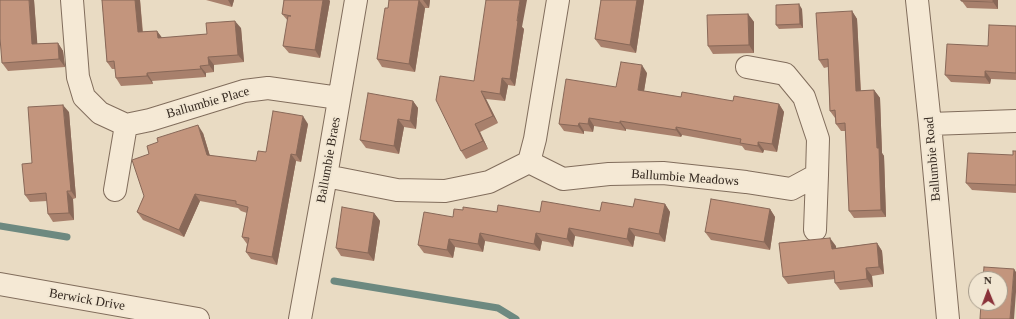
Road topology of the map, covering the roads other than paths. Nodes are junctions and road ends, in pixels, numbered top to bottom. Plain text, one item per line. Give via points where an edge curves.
1 (72, 0) edge
2 (356, 0) edge
3 (558, 0) edge
4 (917, 0) edge
5 (747, 67) dead end
6 (339, 98) junction
7 (1016, 121) edge
8 (930, 124) junction
9 (126, 125) junction
10 (530, 162) junction
11 (817, 175) junction
12 (326, 176) junction
13 (115, 190) dead end
14 (815, 230) dead end
15 (0, 284) edge
16 (198, 319) edge
17 (300, 319) edge
18 (948, 319) edge

1 - 9 street via 78,77 84,97 100,114
2 - 6 street, Ballumbie Braes
3 - 10 street
4 - 8 street, Ballumbie Road
5 - 11 street via 785,74 804,97 818,138
6 - 9 street, Ballumbie Place via 268,88 244,91
6 - 12 street, Ballumbie Braes
7 - 8 street
8 - 18 street, Ballumbie Road
9 - 13 street
10 - 11 street, Ballumbie Meadows via 563,179 609,174 663,173 791,189
10 - 12 street via 489,182 445,191 397,190
11 - 14 street
12 - 17 street, Ballumbie Braes
15 - 16 street, Berwick Drive

